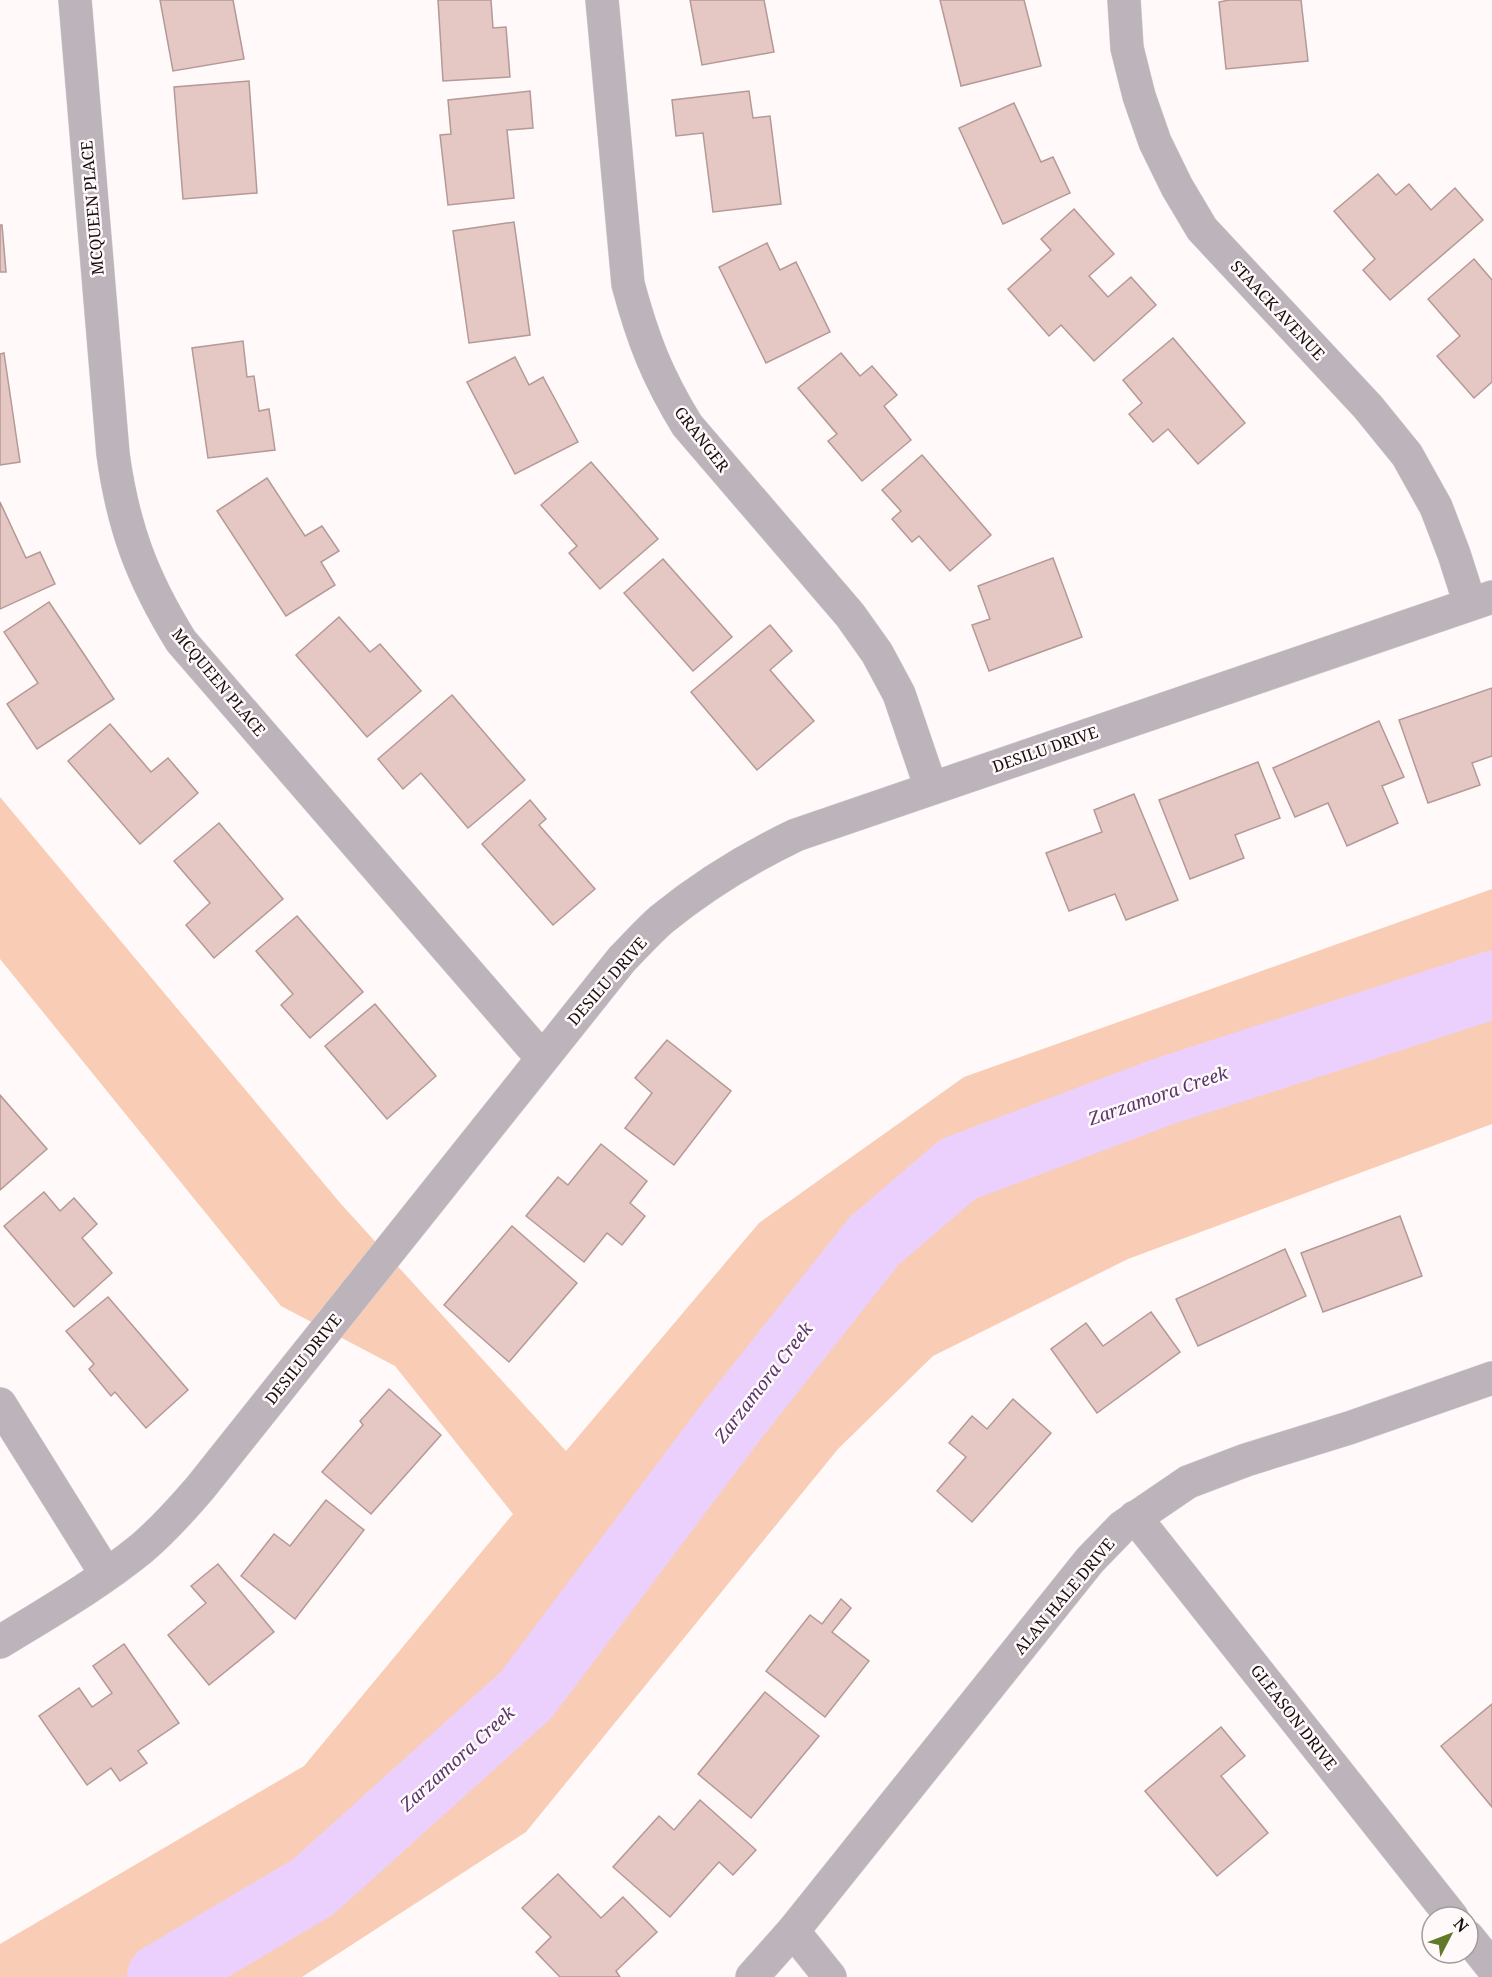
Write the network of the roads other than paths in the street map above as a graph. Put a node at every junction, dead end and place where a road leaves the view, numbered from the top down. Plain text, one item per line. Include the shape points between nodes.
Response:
1 (75, 0) edge
2 (602, 0) edge
3 (1124, 0) edge
4 (1481, 601) edge
5 (931, 788) junction
6 (542, 1059) junction
7 (1492, 1378) edge
8 (0, 1404) edge
9 (1136, 1517) junction
10 (106, 1574) junction
11 (0, 1642) edge
12 (1443, 1905) edge
13 (794, 1932) junction
14 (1480, 1952) edge
15 (1492, 1967) edge
16 (752, 1977) edge
17 (830, 1977) edge

1 - 6 street, MCQUEEN PLACE via 112,454 128,533 142,570 181,641
2 - 5 street, GRANGER via 628,284 650,358 687,425 850,615 877,653 899,694
3 - 4 street, STAACK AVENUE via 1127,48 1139,96 1177,187 1202,229 1368,407 1407,455
4 - 5 street, DESILU DRIVE
5 - 6 street, DESILU DRIVE via 796,835 748,858 703,888 622,959
6 - 10 street, DESILU DRIVE via 200,1488 173,1519
7 - 9 street, ALAN HALE DRIVE via 1188,1482
8 - 10 street
9 - 12 street, GLEASON DRIVE
9 - 13 street, ALAN HALE DRIVE via 1090,1560
10 - 11 street, DESILU DRIVE
13 - 16 street, ALAN HALE DRIVE
13 - 17 street
14 - 15 street

